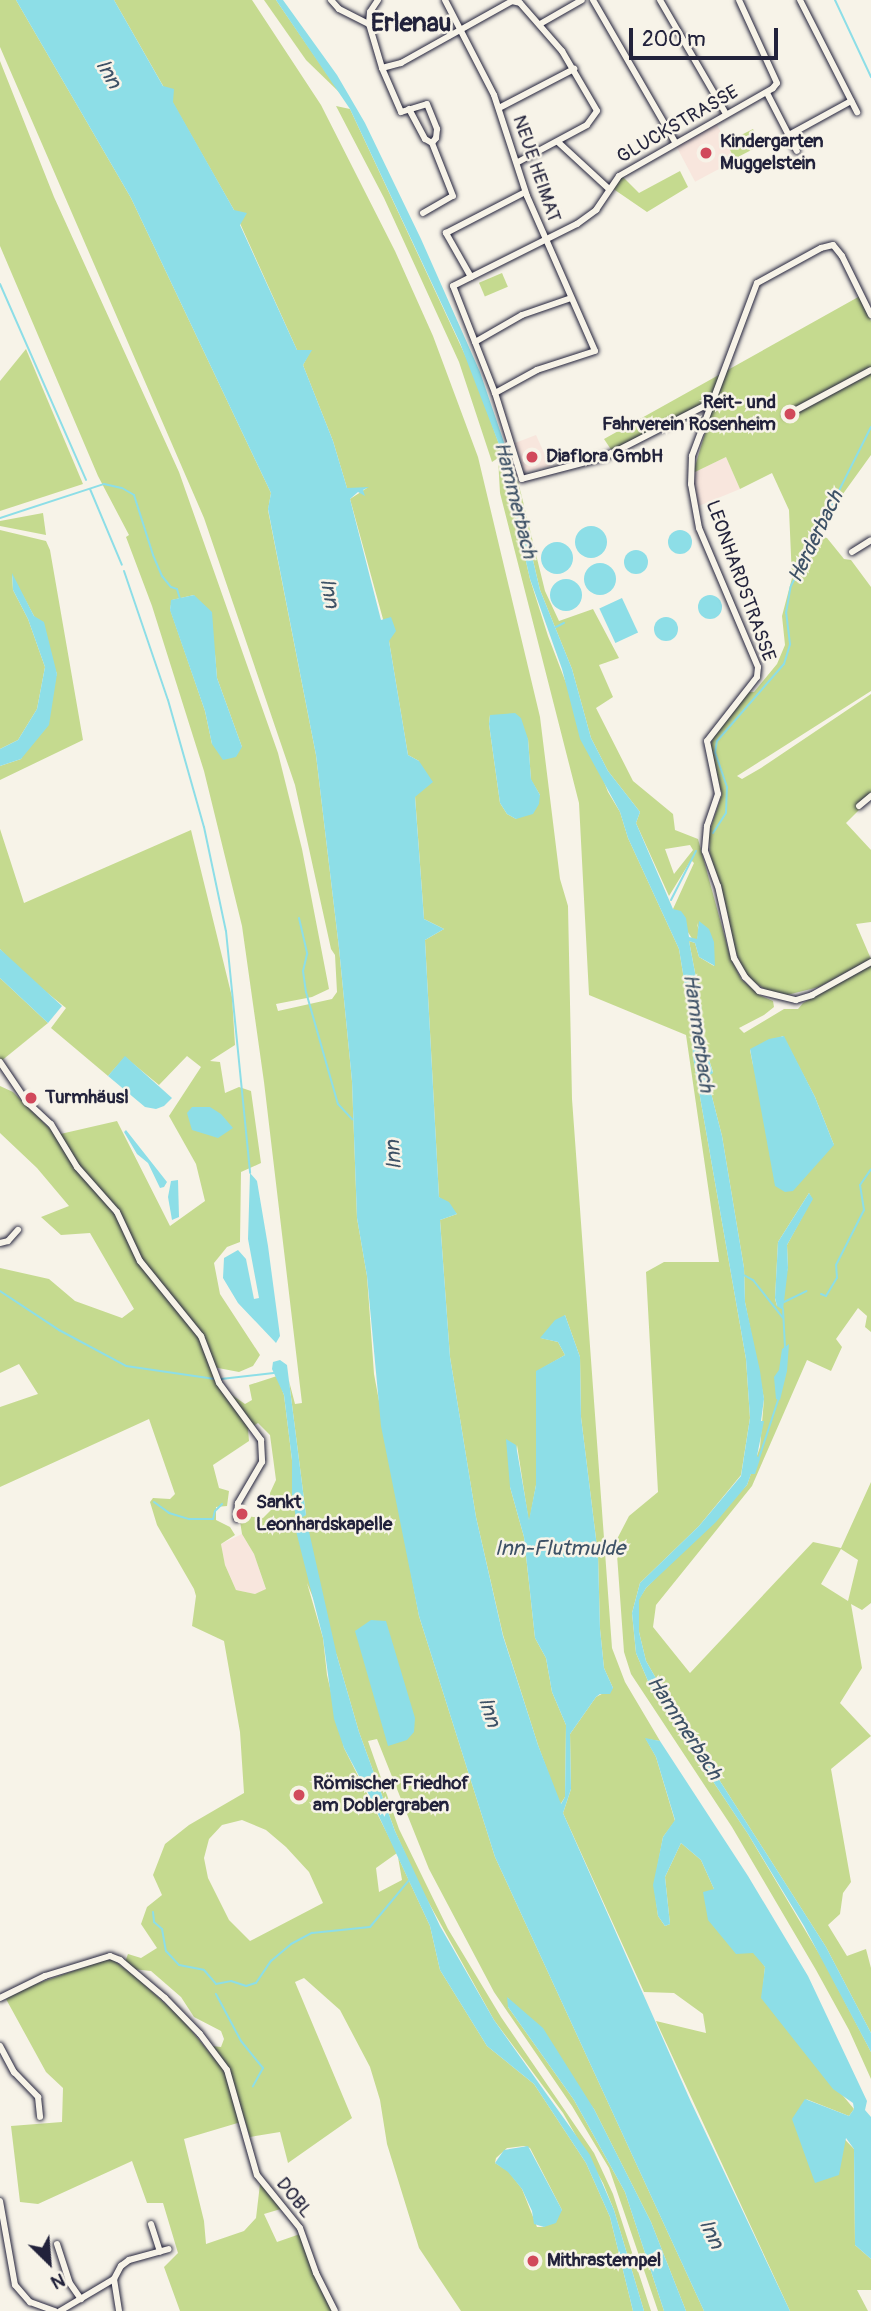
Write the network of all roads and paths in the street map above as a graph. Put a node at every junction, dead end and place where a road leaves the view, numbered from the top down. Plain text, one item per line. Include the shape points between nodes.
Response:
1 (331, 0) edge
2 (378, 0) edge
3 (445, 0) edge
4 (582, 0) edge
5 (593, 0) edge
6 (660, 0) edge
7 (738, 0) edge
8 (800, 0) edge
9 (369, 24) junction
10 (540, 24) junction
11 (460, 30) junction
12 (382, 68) junction
13 (574, 69) junction
14 (767, 93) junction
15 (851, 101) junction
16 (499, 108) junction
17 (409, 109) junction
18 (857, 112) dead end
19 (726, 114) junction
20 (789, 135) junction
21 (558, 142) junction
22 (675, 142) junction
23 (432, 143) junction
24 (797, 150) dead end
25 (518, 162) junction
26 (609, 189) junction
27 (525, 192) junction
28 (423, 213) dead end
29 (545, 240) junction
30 (471, 277) junction
31 (570, 298) junction
32 (871, 315) edge
33 (475, 342) junction
34 (871, 370) edge
35 (495, 394) junction
36 (710, 403) junction
37 (787, 415) dead end
38 (871, 540) edge
39 (852, 552) dead end
40 (871, 796) edge
41 (859, 806) dead end
42 (871, 962) edge
43 (0, 1062) edge
44 (18, 1230) dead end
45 (0, 1242) edge
46 (237, 1519) dead end
47 (0, 1998) edge
48 (0, 2046) edge
49 (40, 2117) dead end
50 (0, 2201) edge
51 (151, 2224) dead end
52 (57, 2244) dead end
53 (169, 2249) dead end
54 (160, 2252) junction
55 (114, 2279) junction
56 (80, 2299) junction
57 (57, 2311) edge
58 (119, 2311) edge
59 (335, 2311) edge

1 - 9 street
2 - 9 street
3 - 11 street, NEUE HEIMAT
4 - 10 street
5 - 22 street
6 - 19 street
7 - 14 street via 777,83
8 - 15 street
9 - 12 street
10 - 11 street via 520,3 512,1
10 - 13 street
11 - 12 street via 401,63
11 - 16 street, NEUE HEIMAT
12 - 17 street via 401,111
13 - 16 street
13 - 21 street via 597,115
14 - 19 street, GLUCKSTRASSE
14 - 20 street
15 - 18 street
15 - 20 street
16 - 25 street, NEUE HEIMAT
17 - 23 street via 425,139
17 - 23 street via 427,104 437,129
19 - 22 street, GLUCKSTRASSE
20 - 24 street
21 - 25 street
21 - 26 street
22 - 26 street, GLUCKSTRASSE via 619,176
23 - 28 street via 453,196
25 - 27 street, NEUE HEIMAT
26 - 29 street, GLUCKSTRASSE via 596,210
27 - 29 street, NEUE HEIMAT
27 - 30 street via 446,233
29 - 30 street, GLUCKSTRASSE
29 - 31 street, NEUE HEIMAT
30 - 33 street, GLUCKSTRASSE via 453,286
31 - 33 street via 522,315
31 - 35 street, NEUE HEIMAT via 595,351 537,370
32 - 36 street, LEONHARDSTRASSE via 833,245 821,248 757,283
33 - 35 street
34 - 37 street
35 - 36 street via 522,479 605,457
36 - 42 street, LEONHARDSTRASSE via 692,456 694,508 758,667 757,677 707,741 718,794 704,837 705,851 734,958 760,991 796,1000
38 - 39 street
40 - 41 street
43 - 46 street via 27,1102 51,1124 83,1175 117,1212 140,1261 201,1336 218,1381 254,1428 264,1449 262,1462 238,1503
44 - 45 street via 8,1241
47 - 59 street, DOBL via 45,1976 104,1956 114,1957 165,1998 227,2070 257,2175 300,2228
48 - 49 street via 14,2072 38,2097
50 - 57 street via 15,2285 30,2302
51 - 54 street
52 - 56 street via 69,2282
53 - 54 street
54 - 55 street via 129,2260
55 - 56 street
55 - 58 street
56 - 57 street

